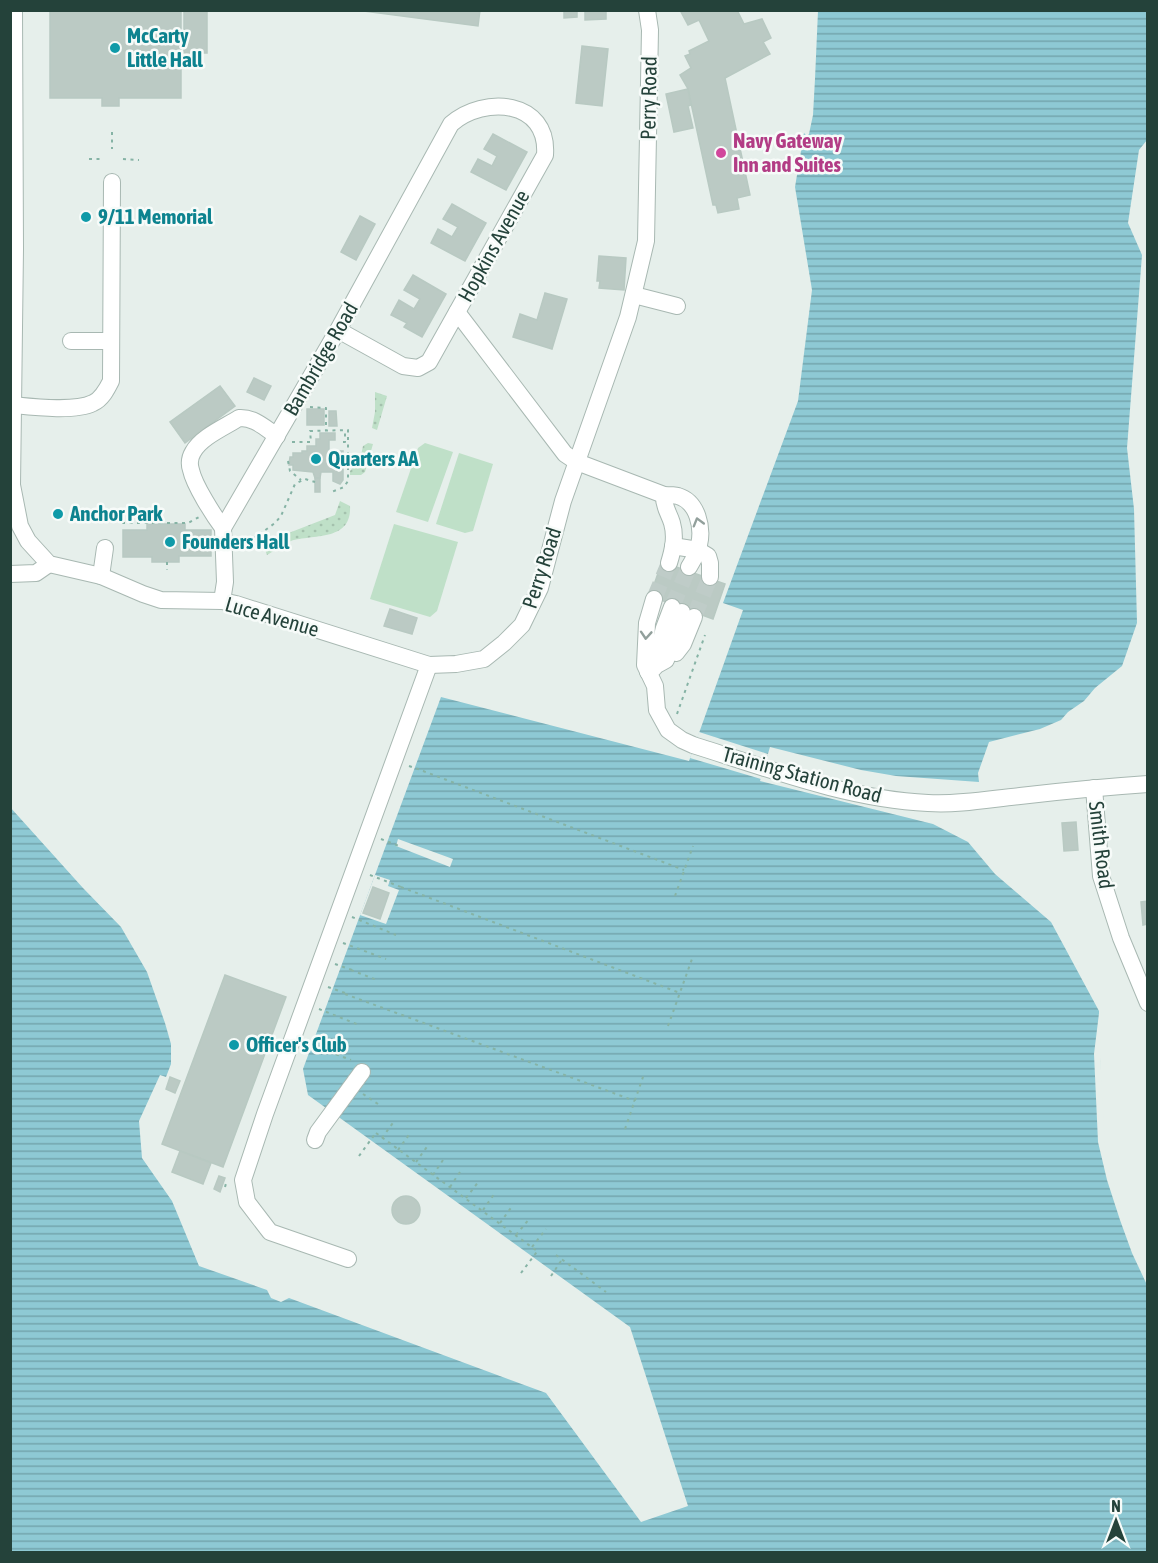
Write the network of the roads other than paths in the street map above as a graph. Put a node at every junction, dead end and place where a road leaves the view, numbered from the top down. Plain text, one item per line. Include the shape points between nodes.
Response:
1 (14, 10) edge
2 (647, 10) edge
3 (12, 37) edge
4 (451, 124) joint
5 (112, 182) dead end
6 (13, 280) edge
7 (634, 295) junction
8 (676, 306) dead end
9 (457, 312) junction
10 (338, 330) junction
11 (71, 341) dead end
12 (111, 341) junction
13 (13, 405) junction
14 (284, 439) junction
15 (577, 462) junction
16 (664, 495) junction
17 (13, 511) edge
18 (229, 533) junction
19 (673, 546) junction
20 (105, 548) dead end
21 (698, 550) junction
22 (669, 563) tunnel mouth
23 (49, 564) junction
24 (699, 572) tunnel mouth
25 (10, 574) edge
26 (101, 576) junction
27 (222, 601) junction
28 (679, 613) junction
29 (429, 665) junction
30 (656, 666) junction
31 (1148, 784) edge
32 (1094, 788) junction
33 (1148, 1003) edge
34 (362, 1072) dead end
35 (315, 1140) dead end
36 (348, 1259) dead end

1 - 3 street
2 - 7 street, Perry Road via 650,30 646,241
3 - 6 street
4 - 9 street, Hopkins Avenue via 474,109 506,107 528,113 546,141 544,155
4 - 10 street, Bambridge Road
5 - 12 street
6 - 13 street
7 - 8 street
7 - 15 street, Perry Road
9 - 10 street via 429,362 417,368 403,366
9 - 15 street, Hopkins Avenue via 566,454
10 - 14 street, Bambridge Road
11 - 12 street
12 - 13 street via 111,381 93,403 70,407
13 - 17 street
14 - 18 street, Bambridge Road
14 - 18 street via 255,421 239,418 193,451 191,471 216,519
15 - 16 street
15 - 29 street, Perry Road via 540,588 522,625 484,659
16 - 19 street via 672,522
21 -> 16 street via 701,532 694,509 687,500
17 - 23 street via 28,541
18 - 27 street
19 - 21 street
19 - 22 street
20 - 26 street
21 - 24 street
23 - 25 street via 36,573
23 - 26 street, Luce Avenue
26 - 27 street, Luce Avenue via 161,600
27 - 29 street, Luce Avenue
28 - 30 street, Training Station Road
28 - 30 street via 683,644 672,658
28 -> 30 street, Training Station Road via 653,605 647,623 645,665
29 - 36 street via 243,1180 247,1202 270,1232
30 - 32 street, Training Station Road via 658,714 668,730 681,740 852,793 931,803
31 - 32 street, Training Station Road
32 - 33 street, Smith Road via 1101,876
34 - 35 street

